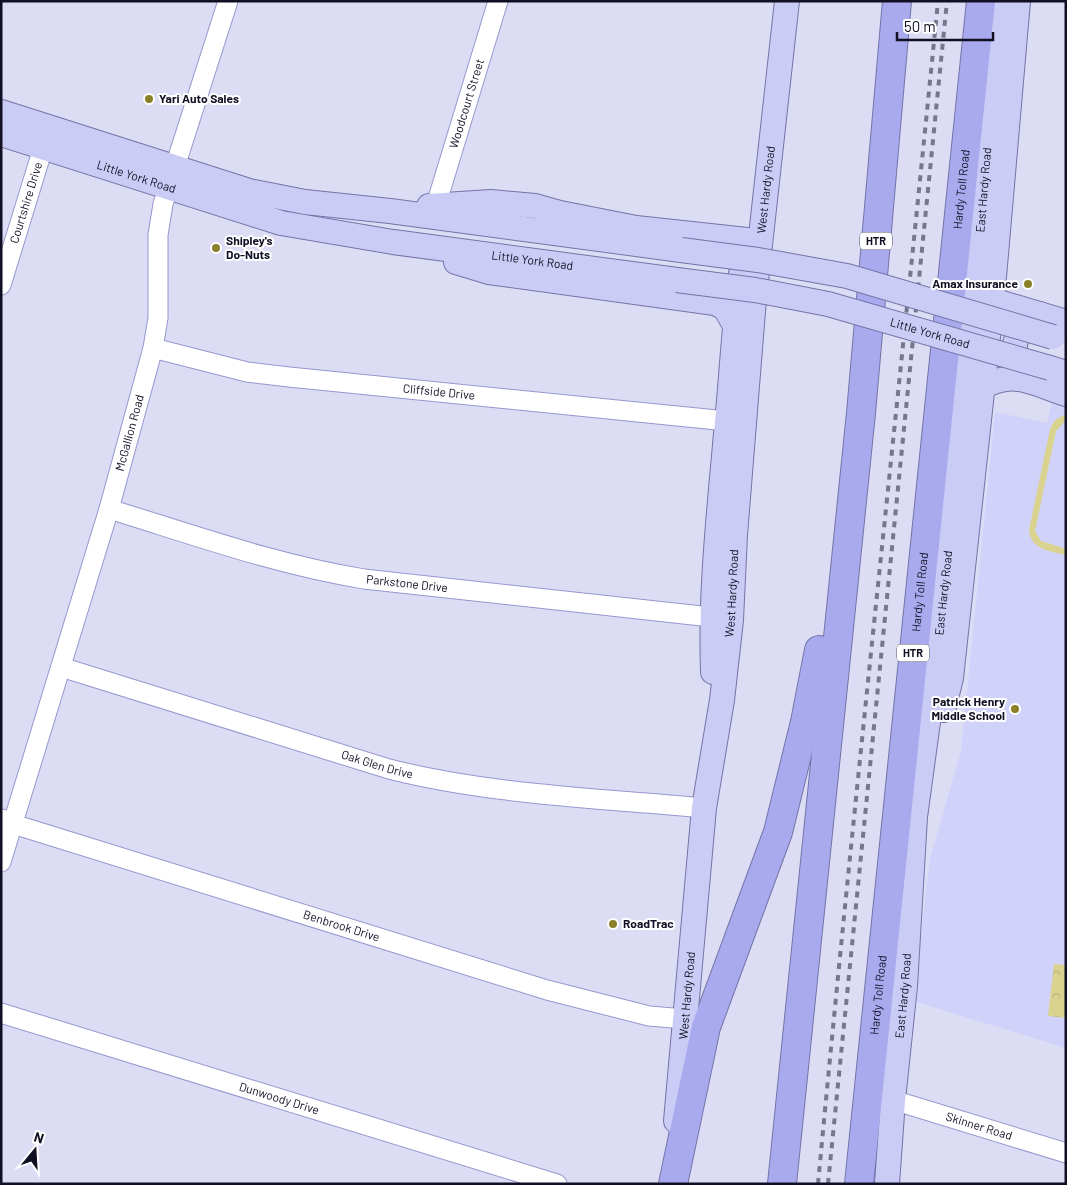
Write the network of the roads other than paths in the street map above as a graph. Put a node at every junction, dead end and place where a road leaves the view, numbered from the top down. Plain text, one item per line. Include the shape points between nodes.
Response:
1 (228, 1) edge
2 (498, 1) edge
3 (772, 1) edge
4 (787, 1) edge
5 (897, 1) edge
6 (980, 1) edge
7 (999, 1) edge
8 (1018, 1) edge
9 (1, 112) edge
10 (1, 134) edge
11 (42, 148) junction
12 (171, 178) junction
13 (436, 205) junction
14 (390, 211) junction
15 (393, 242) junction
16 (687, 242) junction
17 (752, 250) junction
18 (1, 285) edge
19 (755, 290) junction
20 (700, 301) junction
21 (983, 306) junction
22 (1040, 314) junction
23 (734, 324) junction
24 (1062, 334) edge
25 (971, 346) junction
26 (153, 348) junction
27 (1058, 371) edge
28 (1030, 382) junction
29 (983, 387) junction
30 (1066, 394) edge
31 (727, 421) junction
32 (854, 480) junction
33 (109, 509) junction
34 (711, 617) junction
35 (61, 667) junction
36 (715, 731) junction
37 (704, 808) junction
38 (915, 817) junction
39 (7, 822) edge
40 (1, 862) edge
41 (1, 1013) edge
42 (685, 1019) junction
43 (893, 1100) junction
44 (1066, 1153) edge
45 (557, 1184) edge
46 (672, 1184) edge
47 (782, 1184) edge
48 (859, 1184) edge
49 (887, 1184) edge

1 - 12 street, McGallion Road
2 - 13 street, Woodcourt Street
3 - 17 main road
4 - 17 main road, West Hardy Road via 776,110
5 - 32 highway, HTR
6 - 48 highway, Hardy Toll Road / HTR
7 - 21 main road, East Hardy Road via 986,158
8 - 21 main road
9 - 12 main road, Little York Road
10 - 11 main road, Little York Road
11 - 12 main road, Little York Road
11 - 18 street, Courtshire Drive
12 - 14 main road, Little York Road via 305,202
12 - 15 main road, Little York Road via 281,223
12 - 26 street, McGallion Road via 158,235 158,318
13 - 14 main road
13 - 16 main road via 491,202 535,206
14 - 16 main road, Little York Road
15 - 19 main road, Little York Road, bridge
15 - 20 main road via 489,272
16 - 17 main road, Little York Road, bridge
16 - 20 main road via 717,249 723,269 715,293
17 - 19 main road, West Hardy Road
17 - 21 main road, Little York Road, bridge via 847,276
17 - 23 main road
19 - 25 main road, Little York Road, bridge via 828,304
19 - 36 main road, West Hardy Road via 734,535 731,620 722,700
20 - 23 main road via 725,308
21 - 22 main road
21 - 24 main road, Little York Road, bridge
21 - 25 main road, East Hardy Road
21 - 29 main road
22 - 24 main road
22 - 28 main road via 1026,318 1015,343 1015,366
23 - 31 main road
25 - 27 main road, Little York Road, bridge
25 - 38 main road, East Hardy Road via 937,656
26 - 31 street, Cliffside Drive via 247,372
26 - 33 street, McGallion Road
28 - 29 main road via 1012,376
28 - 30 main road
29 - 38 main road via 951,678
31 - 34 main road
32 - 46 highway via 787,798 766,868 706,1027
32 - 47 highway, HTR
33 - 34 street, Parkstone Drive via 321,572
33 - 35 street, McGallion Road
34 - 36 main road
35 - 37 street, Oak Glen Drive via 433,780
35 - 39 street, McGallion Road
36 - 37 main road, West Hardy Road
37 - 42 main road, West Hardy Road
38 - 43 main road, East Hardy Road via 905,986
39 - 40 street, McGallion Road
39 - 42 street, Benbrook Drive via 547,990 649,1016
41 - 45 street, Dunwoody Drive
42 - 46 main road, West Hardy Road
43 - 44 street, Skinner Road
43 - 49 main road, East Hardy Road

